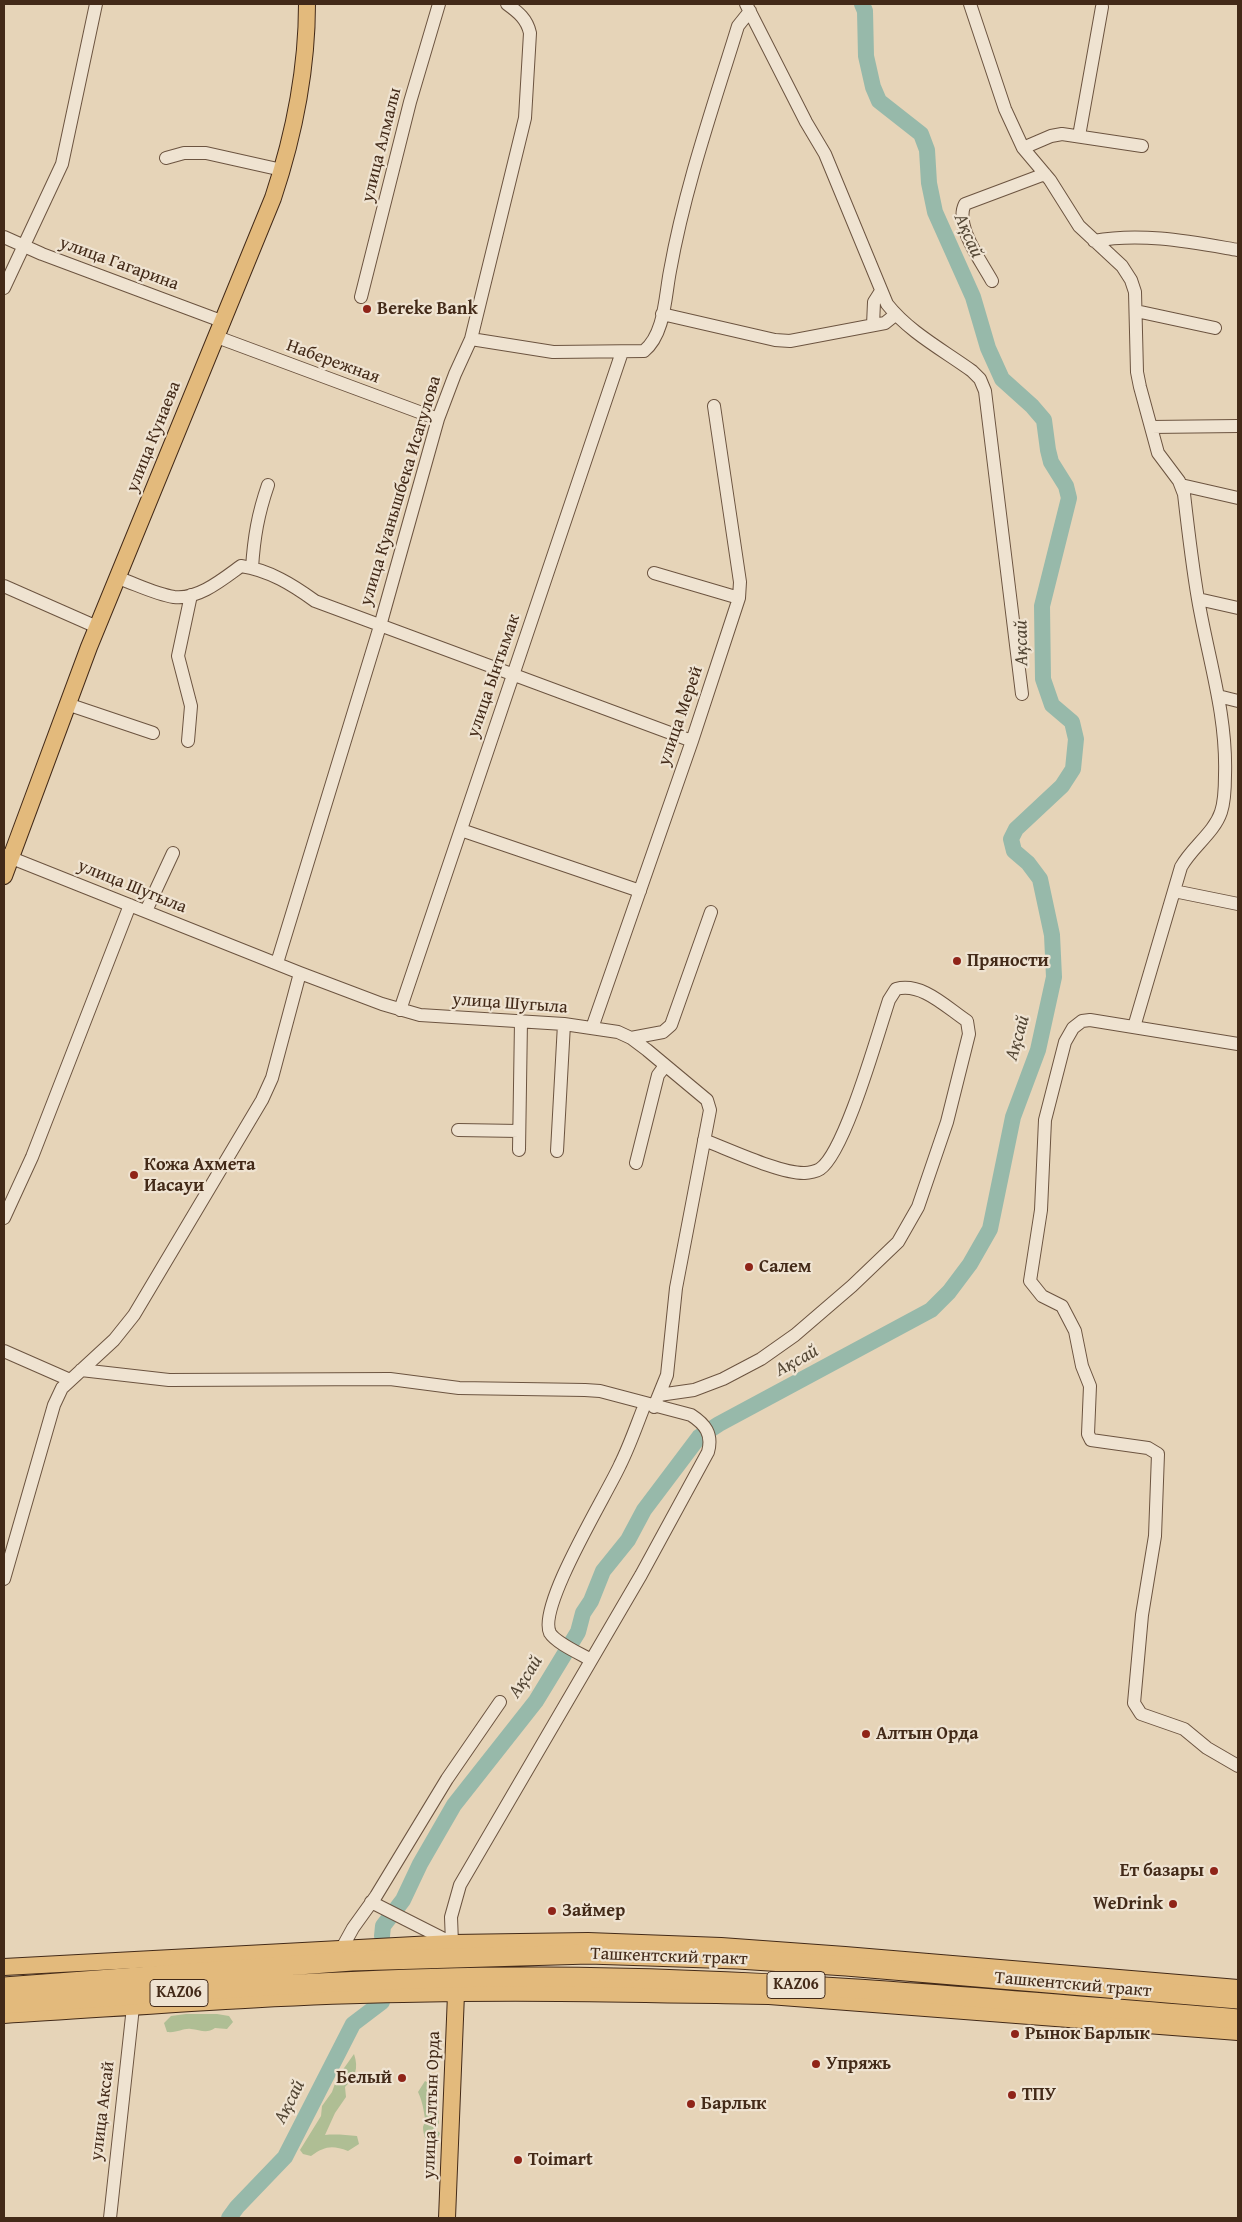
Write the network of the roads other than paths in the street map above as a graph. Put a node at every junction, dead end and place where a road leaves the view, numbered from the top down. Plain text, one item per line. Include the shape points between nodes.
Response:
1 (96, 4) edge
2 (307, 4) edge
3 (439, 4) edge
4 (507, 4) edge
5 (970, 4) edge
6 (748, 7) edge
7 (1102, 7) dead end
8 (1079, 136) junction
9 (1142, 146) dead end
10 (1023, 148) junction
11 (166, 158) dead end
12 (282, 170) junction
13 (1045, 174) junction
14 (4, 237) edge
15 (1094, 241) junction
16 (24, 246) junction
17 (1238, 250) edge
18 (992, 281) dead end
19 (4, 288) edge
20 (881, 291) junction
21 (361, 297) dead end
22 (1136, 311) junction
23 (662, 314) junction
24 (895, 315) junction
25 (224, 322) junction
26 (873, 325) junction
27 (1215, 328) dead end
28 (217, 337) junction
29 (471, 339) junction
30 (622, 352) junction
31 (714, 406) dead end
32 (438, 419) junction
33 (1238, 426) edge
34 (1151, 427) junction
35 (268, 485) dead end
36 (1181, 485) junction
37 (1238, 498) edge
38 (252, 568) junction
39 (654, 573) dead end
40 (118, 578) junction
41 (4, 586) edge
42 (190, 595) junction
43 (738, 598) junction
44 (1198, 599) junction
45 (1238, 608) edge
46 (380, 626) junction
47 (97, 627) junction
48 (514, 674) junction
49 (1022, 694) dead end
50 (1218, 696) junction
51 (1238, 701) edge
52 (68, 704) junction
53 (153, 733) dead end
54 (692, 740) junction
55 (188, 741) dead end
56 (461, 830) junction
57 (173, 853) dead end
58 (7, 857) edge
59 (4, 876) edge
60 (640, 891) junction
61 (1174, 891) junction
62 (1238, 904) edge
63 (130, 905) junction
64 (146, 911) junction
65 (711, 912) dead end
66 (277, 963) junction
67 (300, 973) junction
68 (400, 1010) junction
69 (521, 1021) junction
70 (564, 1024) junction
71 (1134, 1027) junction
72 (592, 1028) junction
73 (631, 1038) junction
74 (1238, 1044) edge
75 (665, 1066) junction
76 (458, 1130) dead end
77 (519, 1131) junction
78 (704, 1140) junction
79 (519, 1150) dead end
80 (557, 1151) dead end
81 (636, 1164) dead end
82 (4, 1218) edge
83 (4, 1351) edge
84 (81, 1370) junction
85 (70, 1380) junction
86 (653, 1402) junction
87 (4, 1579) edge
88 (591, 1660) junction
89 (500, 1702) dead end
90 (1238, 1766) edge
91 (371, 1902) junction
92 (452, 1943) junction
93 (352, 1952) junction
94 (4, 1967) edge
95 (4, 1987) edge
96 (347, 1989) junction
97 (456, 1994) junction
98 (1234, 1995) edge
99 (4, 2004) edge
100 (133, 2007) junction
101 (4, 2015) edge
102 (1238, 2020) edge
103 (1238, 2032) edge
104 (110, 2218) edge
105 (447, 2218) edge

1 - 16 street via 62,164
2 - 12 main road, улица Кунаева via 299,103
3 - 21 street, улица Алмалы via 410,102
4 - 29 street, улица Куанышбека Исагулова via 519,12 530,33 526,118
5 - 10 street via 1005,109
6 - 20 street via 825,154
6 - 23 street via 738,26 680,218
7 - 8 street
8 - 9 street
8 - 10 street via 1051,136
10 - 13 street
11 - 12 street via 184,152 206,153
12 - 25 main road, улица Кунаева
13 - 15 street via 1079,226
13 - 18 street via 965,204 960,212 962,226
14 - 16 street, улица Гагарина
15 - 17 street via 1114,237 1156,238
15 - 22 street via 1122,266 1131,280
16 - 19 street
16 - 25 street, улица Гагарина
20 - 24 street
20 - 26 street via 874,302
22 - 27 street
22 - 34 street via 1137,372
23 - 26 street via 774,340
23 - 30 street via 652,345 644,352
24 - 26 street via 885,323
24 - 49 street via 972,371 985,391
25 - 28 main road, улица Кунаева
28 - 32 street, Набережная
28 - 40 main road, улица Кунаева
29 - 30 street via 554,352
29 - 32 street, улица Куанышбека Исагулова
30 - 48 street, улица Ынтымак
31 - 43 street, улица Мерей via 740,582
32 - 46 street, улица Куанышбека Исагулова
33 - 34 street
34 - 36 street via 1158,453
35 - 38 street via 258,514
36 - 37 street
36 - 44 street
38 - 42 street via 241,566 215,585
38 - 46 street via 288,582 315,601
39 - 43 street
40 - 42 street via 174,597
40 - 47 main road, улица Кунаева
41 - 47 street
42 - 55 street via 178,656 191,706
43 - 54 street, улица Мерей
44 - 45 street
44 - 50 street
46 - 48 street
46 - 66 street, улица Куанышбека Исагулова
47 - 52 main road, улица Кунаева
48 - 54 street
48 - 56 street, улица Ынтымак
50 - 51 street
50 - 61 street via 1225,765 1221,813 1188,854
52 - 53 street
52 - 58 main road, улица Кунаева
54 - 60 street, улица Мерей
56 - 60 street
56 - 68 street, улица Ынтымак
57 - 64 street
58 - 59 main road, улица Кунаева
58 - 63 street, улица Шугыла
60 - 72 street, улица Мерей
61 - 62 street
61 - 71 street
63 - 64 street, улица Шугыла
63 - 82 street via 32,1157
64 - 66 street, улица Шугыла
65 - 73 street via 671,1025 664,1032
66 - 67 street, улица Шугыла
67 - 68 street, улица Шугыла
67 - 84 street via 272,1078 262,1100 134,1315 114,1340
68 - 69 street, улица Шугыла via 420,1015
69 - 70 street, улица Шугыла
69 - 77 street
70 - 72 street, улица Шугыла
70 - 80 street
71 - 74 street
71 - 90 street via 1082,1021 1073,1028 1065,1042 1045,1120 1041,1210 1030,1281 1042,1296 1062,1306 1075,1331 1090,1386 1088,1434 1091,1440 1148,1448 1158,1454 1155,1536 1142,1615 1134,1703 1137,1710 1184,1729 1207,1748
72 - 73 street, улица Шугыла via 618,1032
73 - 75 street, улица Шугыла
75 - 78 street, улица Шугыла via 707,1100 710,1110
75 - 81 street via 658,1075
76 - 77 street
77 - 79 street
78 - 86 street, улица Шугыла via 676,1288 667,1374
78 - 86 street via 787,1171 806,1173 820,1169 833,1153 851,1114 889,1000 896,989 905,986 919,989 967,1021 970,1034 947,1122 918,1207 898,1242 795,1335 761,1359 722,1379
83 - 85 street
84 - 85 street
84 - 86 street via 169,1380 390,1379 459,1388 600,1391
85 - 87 street via 54,1405
86 - 88 street, улица Шугыла via 568,1563 549,1621 549,1631 555,1638
86 - 88 street via 700,1421 711,1442 641,1575
88 - 92 street via 460,1885 451,1917
89 - 91 street via 447,1779
91 - 92 street
91 - 93 street via 352,1929
92 - 93 main road via 401,1945
92 - 98 main road via 588,1941 721,1946 855,1955
93 - 94 main road
93 - 95 highway, KАZ06
93 - 98 highway, Ташкентский тракт / KАZ06 via 738,1959
96 - 97 main road
96 - 99 highway, KАZ06
96 - 100 main road
96 - 102 highway, KАZ06 via 543,1977 742,1981
97 - 103 main road via 769,1996
97 - 105 main road, улица Алтын Орда
100 - 101 main road
100 - 104 street, улица Аксай

